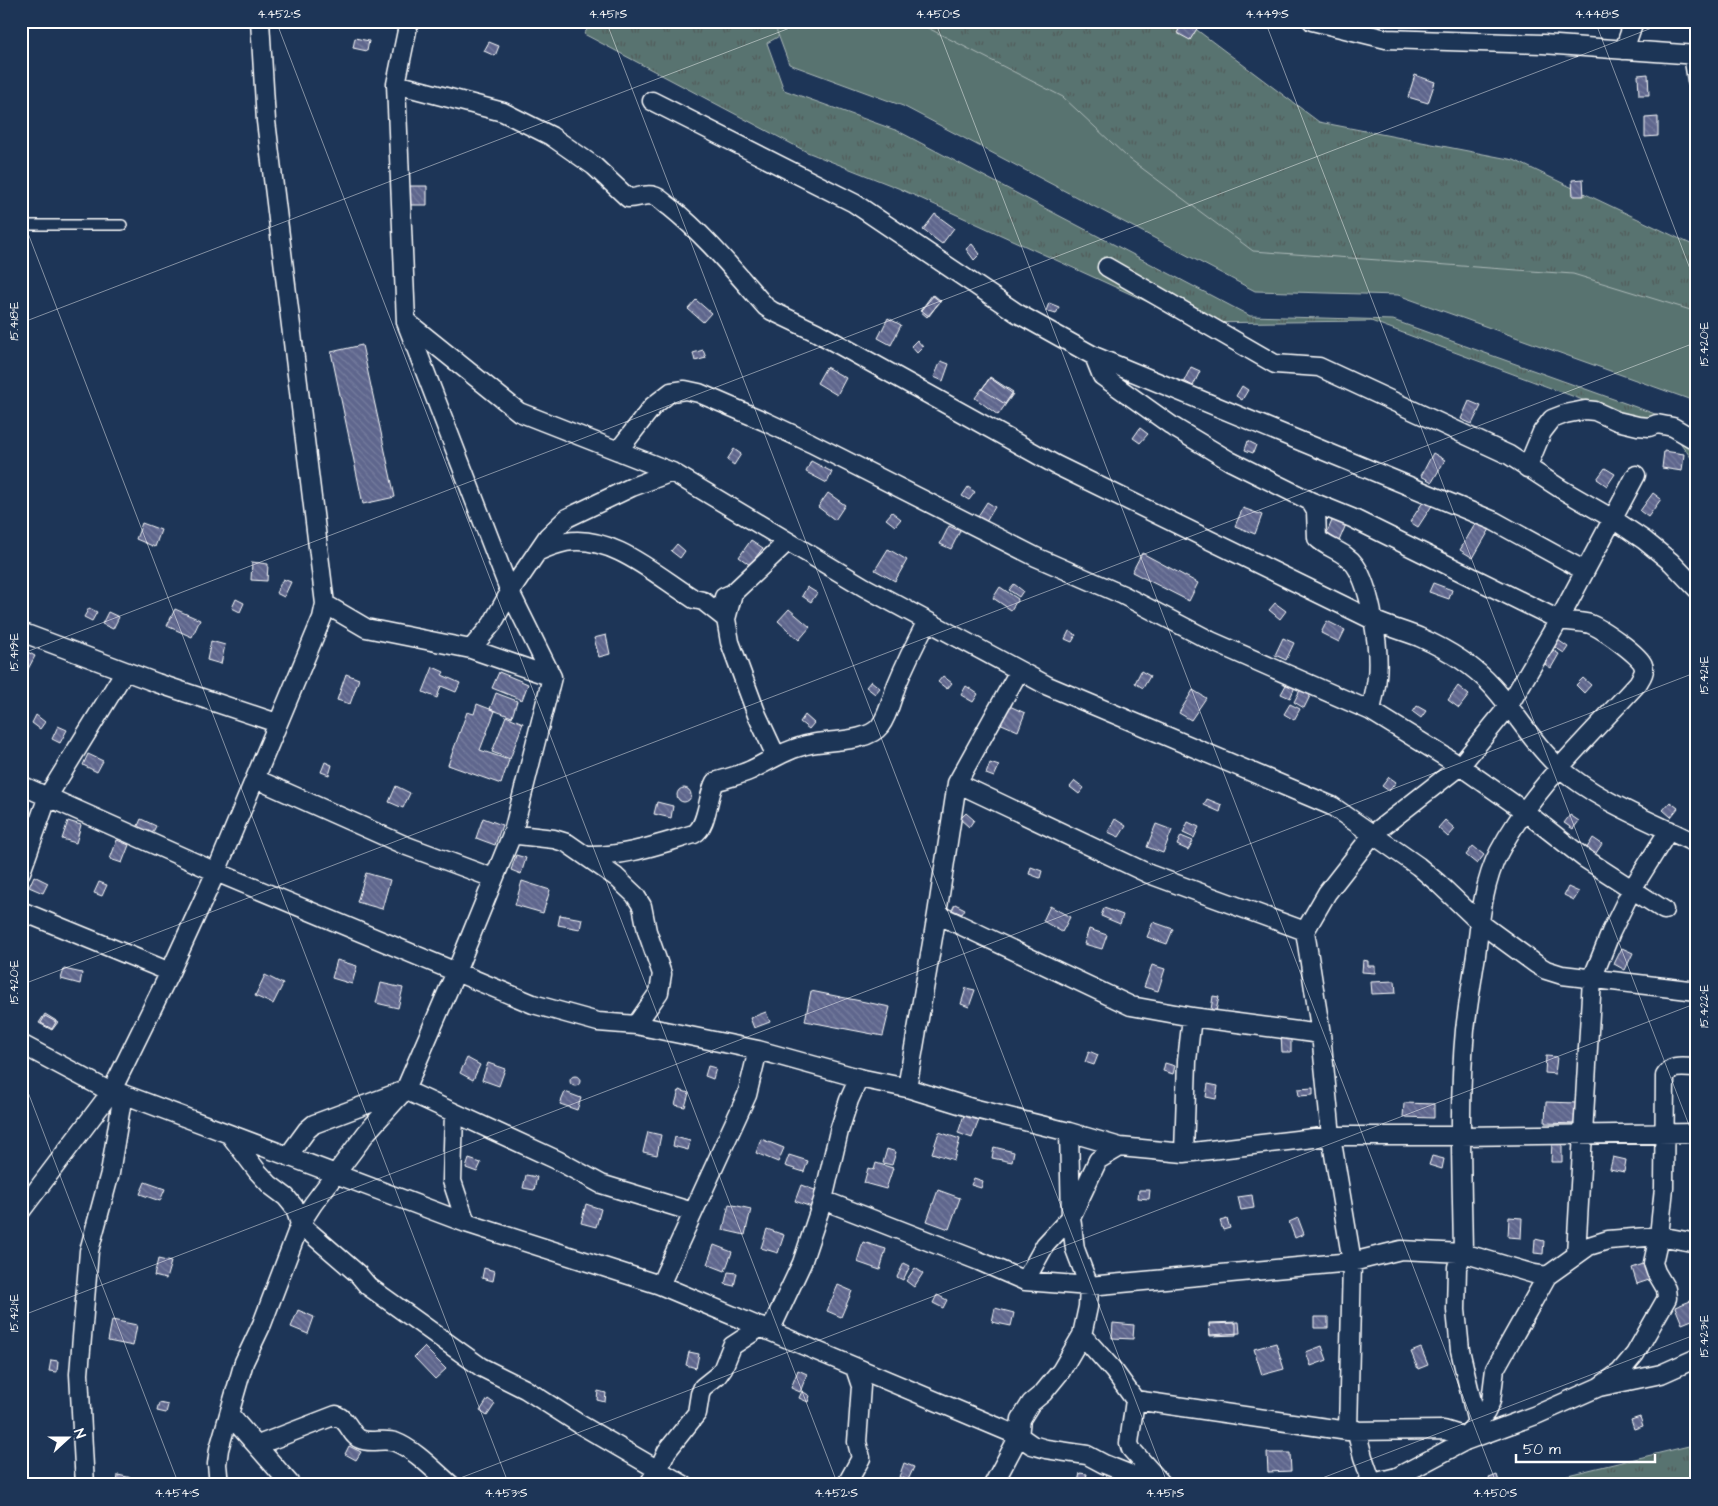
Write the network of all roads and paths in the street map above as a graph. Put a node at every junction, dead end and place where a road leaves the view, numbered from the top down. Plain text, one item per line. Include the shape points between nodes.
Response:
1 (260, 21) edge
2 (409, 21) edge
3 (1312, 21) edge
4 (1634, 21) edge
5 (1624, 50) junction
6 (1695, 55) edge
7 (1697, 80) edge
8 (396, 84) junction
9 (652, 101) dead end
10 (122, 225) dead end
11 (21, 226) edge
12 (1107, 267) dead end
13 (406, 322) junction
14 (1094, 356) junction
15 (1697, 441) edge
16 (618, 451) junction
17 (1527, 468) junction
18 (672, 472) junction
19 (1636, 475) dead end
20 (1310, 501) junction
21 (1613, 519) junction
22 (787, 542) junction
23 (536, 552) junction
24 (1585, 571) junction
25 (1697, 589) edge
26 (510, 592) junction
27 (733, 593) junction
28 (703, 601) junction
29 (324, 604) junction
30 (726, 618) junction
31 (1373, 620) junction
32 (1559, 620) junction
33 (927, 621) junction
34 (21, 632) edge
35 (472, 649) junction
36 (126, 671) junction
37 (1019, 671) junction
38 (552, 677) junction
39 (1508, 707) junction
40 (1371, 712) junction
41 (277, 723) junction
42 (776, 756) junction
43 (1460, 766) junction
44 (1560, 768) junction
45 (256, 780) junction
46 (957, 783) junction
47 (21, 785) edge
48 (48, 796) junction
49 (1524, 811) junction
50 (1669, 830) junction
51 (513, 832) junction
52 (1373, 834) junction
53 (1697, 844) edge
54 (586, 856) junction
55 (21, 872) edge
56 (216, 872) junction
57 (493, 878) junction
58 (1632, 889) junction
59 (1664, 910) dead end
60 (21, 911) edge
61 (937, 914) junction
62 (1480, 923) junction
63 (1305, 932) junction
64 (170, 972) junction
65 (456, 972) junction
66 (1592, 978) junction
67 (1697, 991) edge
68 (1192, 1017) junction
69 (636, 1025) junction
70 (1321, 1034) junction
71 (21, 1044) edge
72 (758, 1050) junction
73 (1697, 1068) edge
74 (859, 1078) junction
75 (907, 1088) junction
76 (405, 1090) junction
77 (117, 1093) junction
78 (454, 1113) junction
79 (1069, 1132) junction
80 (1697, 1133) edge
81 (1663, 1134) junction
82 (230, 1135) junction
83 (1583, 1135) junction
84 (1331, 1136) junction
85 (1461, 1136) junction
86 (1120, 1147) junction
87 (1184, 1152) junction
88 (288, 1156) junction
89 (336, 1174) junction
90 (824, 1200) junction
91 (21, 1211) edge
92 (692, 1212) junction
93 (1071, 1217) junction
94 (466, 1223) junction
95 (300, 1224) junction
96 (1659, 1236) junction
97 (1697, 1243) edge
98 (1463, 1253) junction
99 (1576, 1254) junction
100 (1352, 1262) junction
101 (1547, 1276) junction
102 (1025, 1281) junction
103 (660, 1285) junction
104 (1089, 1286) junction
105 (766, 1329) junction
106 (1082, 1335) junction
107 (1697, 1358) edge
108 (855, 1368) junction
109 (1599, 1387) junction
110 (1135, 1400) junction
111 (230, 1414) junction
112 (1477, 1423) junction
113 (1352, 1430) junction
114 (1019, 1436) junction
115 (1465, 1441) junction
116 (258, 1445) junction
117 (658, 1470) junction
118 (1369, 1484) edge
119 (85, 1485) edge
120 (218, 1485) edge
121 (290, 1485) edge
122 (451, 1485) edge
123 (648, 1485) edge
124 (684, 1485) edge
125 (846, 1485) edge
126 (992, 1485) edge
127 (1157, 1485) edge
128 (1163, 1485) edge

1 - 29 street via 266,121
2 - 8 street
3 - 5 street via 1386,39
4 - 5 street
5 - 6 street
6 - 7 street
8 - 13 street
8 - 31 street via 503,112 551,136 594,166 628,198 656,196 684,218 772,310 1056,465
9 - 14 street via 854,202 1017,313
10 - 11 lane
12 - 17 street via 1275,364 1319,367 1509,455
13 - 16 street via 519,412
13 - 26 street
14 - 20 street via 1102,376 1175,428
14 - 24 street via 1494,521
15 - 17 street via 1673,426 1638,426 1585,410 1552,419 1542,432
16 - 18 street
16 - 40 street via 653,406 671,392 699,393 811,443 1211,641
17 - 21 street
18 - 22 street
18 - 23 street via 567,518
19 - 21 street
20 - 31 street via 1316,511 1317,538 1354,564 1365,586
20 - 32 street via 1352,518
21 - 24 street
21 - 25 street via 1671,562
22 - 27 street
22 - 33 street
23 - 26 street
23 - 28 street via 568,542 598,543 634,559 694,599
24 - 32 street
26 - 35 street via 492,624
26 - 38 street
27 - 28 street
27 - 30 street
28 - 30 street
29 - 35 street via 366,628
29 - 41 street via 322,618
30 - 42 street via 730,642
31 - 39 street via 1418,637 1474,670
31 - 40 street via 1377,676
32 - 39 street
32 - 44 street via 1591,624 1622,644 1644,666 1638,683
33 - 37 street
33 - 42 street via 910,652 880,726 863,737 811,744
34 - 36 street
35 - 38 street
36 - 41 street
36 - 48 street
37 - 46 street
37 - 52 street via 1318,799
38 - 51 street
39 - 43 street
39 - 44 street
40 - 43 street
41 - 45 street
42 - 54 street via 750,770 715,782 698,832 633,853
43 - 49 street
43 - 52 street
44 - 49 street
44 - 50 street via 1601,796
45 - 56 street
45 - 57 street via 404,845
46 - 61 street
46 - 63 street via 1149,874
47 - 48 street
48 - 55 street
48 - 56 street
49 - 58 street via 1584,858
49 - 62 street via 1490,874
50 - 53 street
50 - 58 street
51 - 54 street via 526,837 554,838
51 - 57 street
52 - 62 street via 1438,882
52 - 63 street via 1327,893
54 - 69 street via 616,877 642,906 662,974 659,992
56 - 64 street
56 - 65 street
57 - 65 street
58 - 59 street
58 - 66 street
60 - 64 street
61 - 68 street via 1131,1006
61 - 75 street
62 - 66 street via 1546,970
62 - 85 street via 1465,1031
63 - 70 street
64 - 77 street
65 - 69 street via 533,1004 598,1022
65 - 76 street
66 - 67 street
66 - 83 street
68 - 70 street
68 - 87 street
69 - 72 street
70 - 84 street
71 - 77 street
72 - 74 street
72 - 92 street via 747,1095
73 - 81 street via 1674,1067 1664,1076
74 - 75 street
74 - 90 street via 839,1131
75 - 79 street
76 - 78 street
76 - 88 street via 314,1124
76 - 89 street via 367,1132
77 - 82 street
77 - 91 street
77 - 119 street via 110,1173 90,1251 79,1374
78 - 92 street via 601,1184
78 - 94 street via 452,1181
79 - 86 street
79 - 93 street
80 - 81 street
81 - 83 street
81 - 96 street via 1664,1188
82 - 88 street
82 - 95 street via 258,1172 286,1197
83 - 85 street
83 - 99 street
84 - 85 street
84 - 87 street
84 - 100 street
85 - 98 street
86 - 87 street
86 - 93 street via 1098,1160
88 - 89 street
89 - 94 street
89 - 95 street
90 - 102 street
90 - 105 street via 802,1263
92 - 103 street
93 - 102 street via 1045,1245
93 - 104 street via 1075,1249
94 - 103 street
95 - 111 street via 244,1362
95 - 117 street via 368,1286 481,1367 525,1389
96 - 97 street
96 - 99 street via 1608,1240 1588,1246
96 - 109 street via 1653,1263 1667,1298 1635,1354 1620,1372
98 - 100 street via 1401,1250
98 - 101 street
98 - 112 street via 1457,1267 1456,1310 1460,1350
99 - 101 street
100 - 104 street
100 - 113 street
101 - 112 street via 1495,1369 1491,1401
102 - 104 street
103 - 105 street
104 - 106 street
105 - 108 street
105 - 117 street via 732,1346 723,1368 703,1387 697,1414 667,1451
106 - 110 street
106 - 114 street via 1061,1371 1031,1403 1021,1419
107 - 109 street via 1660,1374
108 - 114 street
108 - 125 street via 861,1386 858,1442 861,1458
109 - 115 street
110 - 113 street
110 - 128 street via 1129,1442 1131,1449
111 - 116 street
111 - 120 street via 219,1449
112 - 115 street
113 - 115 street via 1444,1430
113 - 118 street
114 - 126 street
114 - 127 street via 1046,1449 1087,1455
115 - 118 street via 1397,1477
116 - 121 street
116 - 122 street via 336,1415 343,1418 355,1437 362,1441 394,1442 407,1448
117 - 123 street
117 - 124 street

